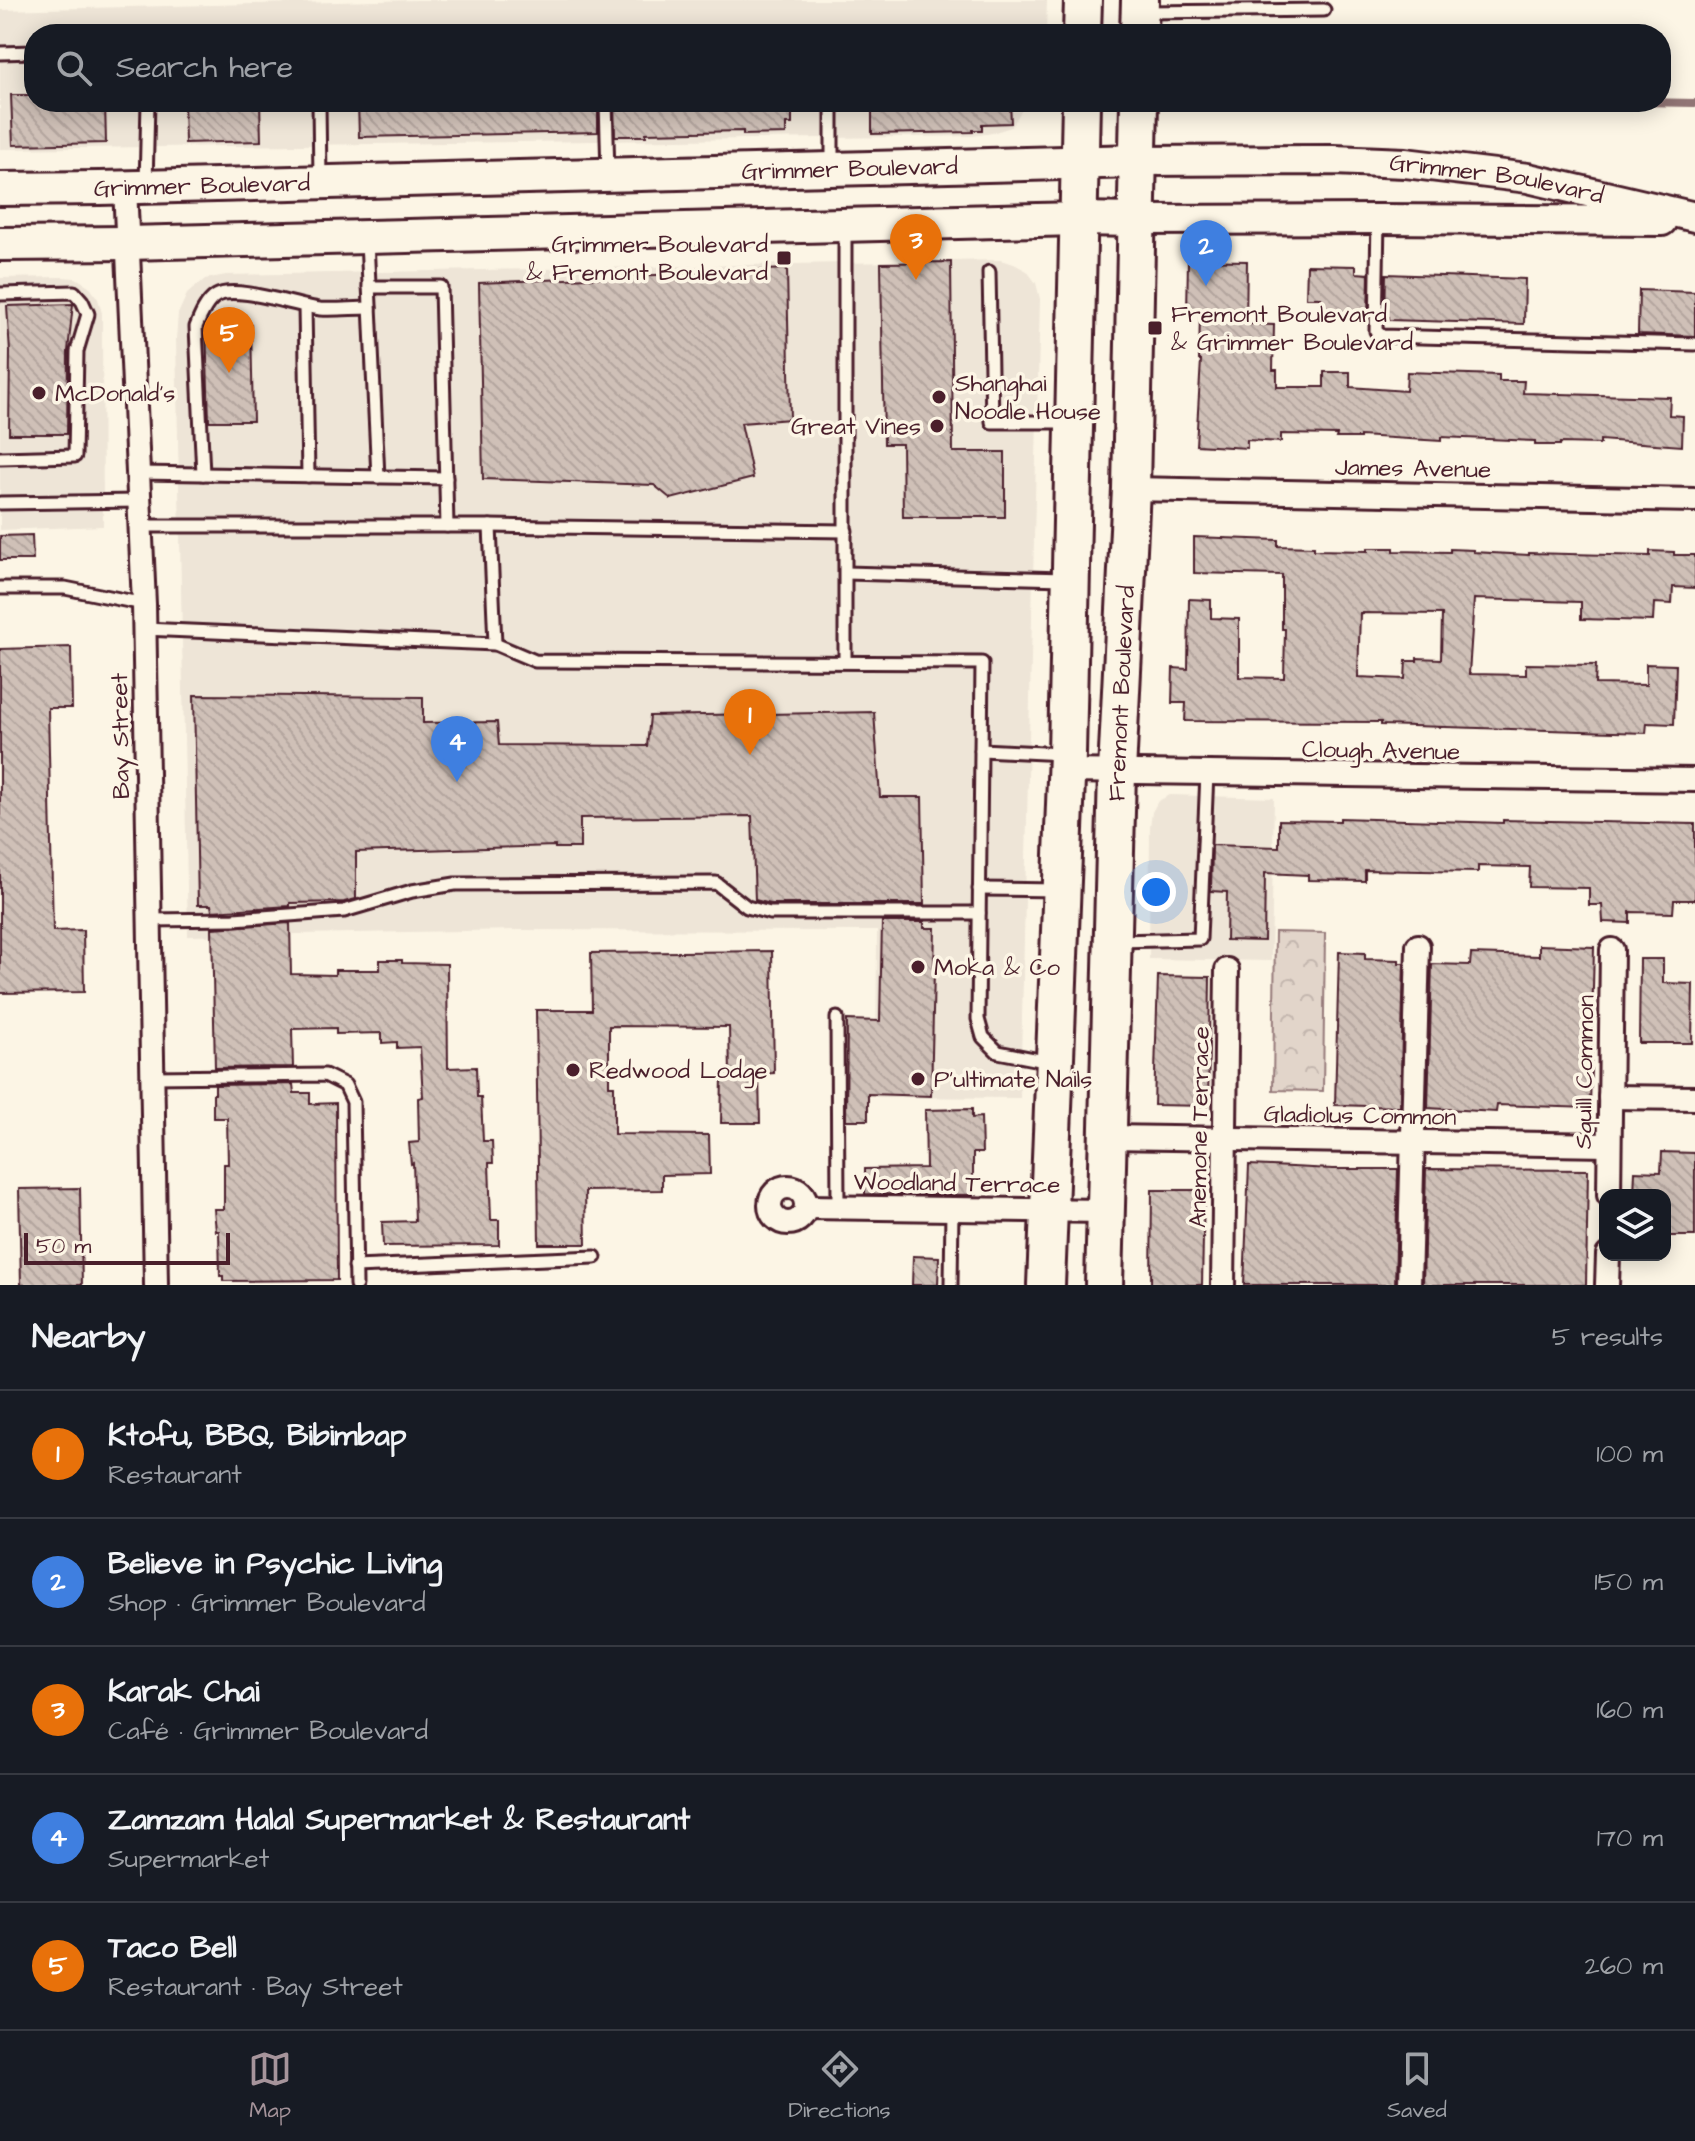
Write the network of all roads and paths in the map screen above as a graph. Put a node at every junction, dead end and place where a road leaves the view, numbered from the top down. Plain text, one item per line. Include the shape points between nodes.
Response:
1 (1083, 0) edge
2 (1249, 0) edge
3 (1324, 10) dead end
4 (1236, 11) junction
5 (1139, 15) edge
6 (1082, 24) edge
7 (24, 52) edge
8 (0, 53) edge
9 (147, 112) edge
10 (319, 112) edge
11 (606, 112) edge
12 (832, 112) edge
13 (1081, 112) edge
14 (1139, 112) edge
15 (1138, 161) junction
16 (1081, 162) junction
17 (832, 168) junction
18 (608, 174) junction
19 (320, 181) junction
20 (136, 186) junction
21 (0, 189) edge
22 (1079, 219) junction
23 (1378, 219) junction
24 (1695, 219) edge
25 (1136, 220) junction
26 (845, 225) junction
27 (367, 237) junction
28 (128, 243) junction
29 (0, 244) edge
30 (989, 272) dead end
31 (369, 287) junction
32 (0, 294) edge
33 (305, 307) junction
34 (370, 308) junction
35 (1695, 344) edge
36 (1074, 422) junction
37 (0, 458) edge
38 (138, 473) junction
39 (203, 474) junction
40 (308, 476) junction
41 (378, 477) junction
42 (446, 478) junction
43 (1131, 489) junction
44 (1695, 500) edge
45 (139, 501) junction
46 (0, 503) edge
47 (140, 526) junction
48 (447, 526) junction
49 (490, 526) junction
50 (846, 531) junction
51 (846, 573) junction
52 (1071, 579) junction
53 (0, 588) edge
54 (144, 604) junction
55 (144, 629) junction
56 (495, 644) junction
57 (845, 661) junction
58 (981, 750) junction
59 (1067, 762) junction
60 (1117, 772) junction
61 (1207, 773) junction
62 (1695, 780) edge
63 (979, 889) junction
64 (1061, 890) junction
65 (979, 913) junction
66 (149, 920) junction
67 (1114, 941) junction
68 (1418, 946) dead end
69 (1612, 950) dead end
70 (1227, 970) dead end
71 (837, 1018) dead end
72 (1054, 1063) junction
73 (152, 1077) junction
74 (1610, 1097) junction
75 (1695, 1098) edge
76 (1109, 1137) junction
77 (1225, 1139) junction
78 (1413, 1142) junction
79 (1609, 1145) junction
80 (1609, 1189) edge
81 (806, 1207) dead end
82 (838, 1207) junction
83 (952, 1209) junction
84 (1048, 1210) junction
85 (1107, 1211) junction
86 (595, 1257) dead end
87 (1608, 1261) edge
88 (355, 1267) junction
89 (156, 1285) edge
90 (356, 1285) edge
91 (951, 1285) edge
92 (1046, 1285) edge
93 (1104, 1285) edge
94 (1223, 1285) edge
95 (1409, 1285) edge
96 (1607, 1285) edge

1 - 6 main road
2 - 4 lane
3 - 4 lane
4 - 5 lane
7 - 8 lane
9 - 20 lane
10 - 19 lane
11 - 18 lane
12 - 17 lane
13 - 16 main road
14 - 15 main road, Fremont Boulevard
15 - 16 main road, Grimmer Boulevard
15 - 24 street, Grimmer Boulevard via 1405,163 1528,178
15 - 25 main road, Fremont Boulevard
16 - 17 main road, Grimmer Boulevard
16 - 22 main road
17 - 18 main road, Grimmer Boulevard
18 - 19 main road, Grimmer Boulevard
19 - 20 main road, Grimmer Boulevard
20 - 21 main road, Grimmer Boulevard
20 - 28 street, Bay Street
22 - 25 main road, Grimmer Boulevard
22 - 26 main road, Grimmer Boulevard
22 - 36 main road
23 - 24 street, Grimmer Boulevard
23 - 25 street, Grimmer Boulevard
23 - 35 lane via 1376,331 1382,336
25 - 43 main road, Fremont Boulevard
26 - 27 main road, Grimmer Boulevard
26 - 50 lane
27 - 28 main road, Grimmer Boulevard
27 - 31 lane
28 - 29 main road, Grimmer Boulevard
28 - 38 street, Bay Street
30 - 36 lane via 992,422
31 - 34 lane
31 - 42 lane via 441,287
32 - 37 lane via 74,292 88,314 77,351 75,456
33 - 34 lane
33 - 39 lane via 238,291 216,296 203,311 196,327
33 - 40 lane
34 - 41 lane
36 - 52 main road
38 - 39 lane
38 - 45 street, Bay Street
39 - 40 lane
40 - 41 lane
41 - 42 lane
42 - 48 lane
43 - 44 street, James Avenue
43 - 60 main road, Fremont Boulevard
45 - 46 lane
45 - 47 street, Bay Street
47 - 48 lane
47 - 54 street, Bay Street
48 - 49 lane
49 - 50 lane
49 - 56 lane
50 - 51 lane
51 - 52 lane
51 - 57 lane
52 - 59 main road
53 - 54 lane via 65,588
54 - 55 street, Bay Street
55 - 56 lane
55 - 66 street, Bay Street
56 - 57 lane via 535,661
57 - 58 lane via 982,663
58 - 59 lane
58 - 63 lane
59 - 60 street, Clough Avenue
59 - 64 main road
60 - 61 street, Clough Avenue
60 - 67 main road, Fremont Boulevard
61 - 62 street, Clough Avenue
61 - 67 lane via 1200,939
63 - 64 lane
63 - 65 lane
64 - 72 main road
65 - 66 lane via 770,913 747,907 716,883 495,883 412,891 344,911
65 - 72 lane via 978,1019 983,1037 998,1052
66 - 73 street, Bay Street
67 - 76 main road, Fremont Boulevard
68 - 78 street
69 - 74 street, Squill Common
70 - 77 street, Anemone Terrace
71 - 82 lane
72 - 84 main road
73 - 88 lane via 325,1075 345,1085 353,1102
73 - 89 street, Bay Street
74 - 75 street
74 - 79 street, Squill Common
76 - 77 street, Gladiolus Common
76 - 85 main road, Fremont Boulevard
77 - 78 street, Gladiolus Common
77 - 94 street, Anemone Terrace
78 - 79 street, Gladiolus Common
78 - 95 street
79 - 80 street, Squill Common
81 - 82 street, Woodland Terrace
82 - 83 street, Woodland Terrace
83 - 84 street, Woodland Terrace
83 - 91 lane
84 - 85 street, Woodland Terrace
84 - 92 main road
85 - 93 main road, Fremont Boulevard
86 - 88 lane
87 - 96 street
88 - 90 lane

